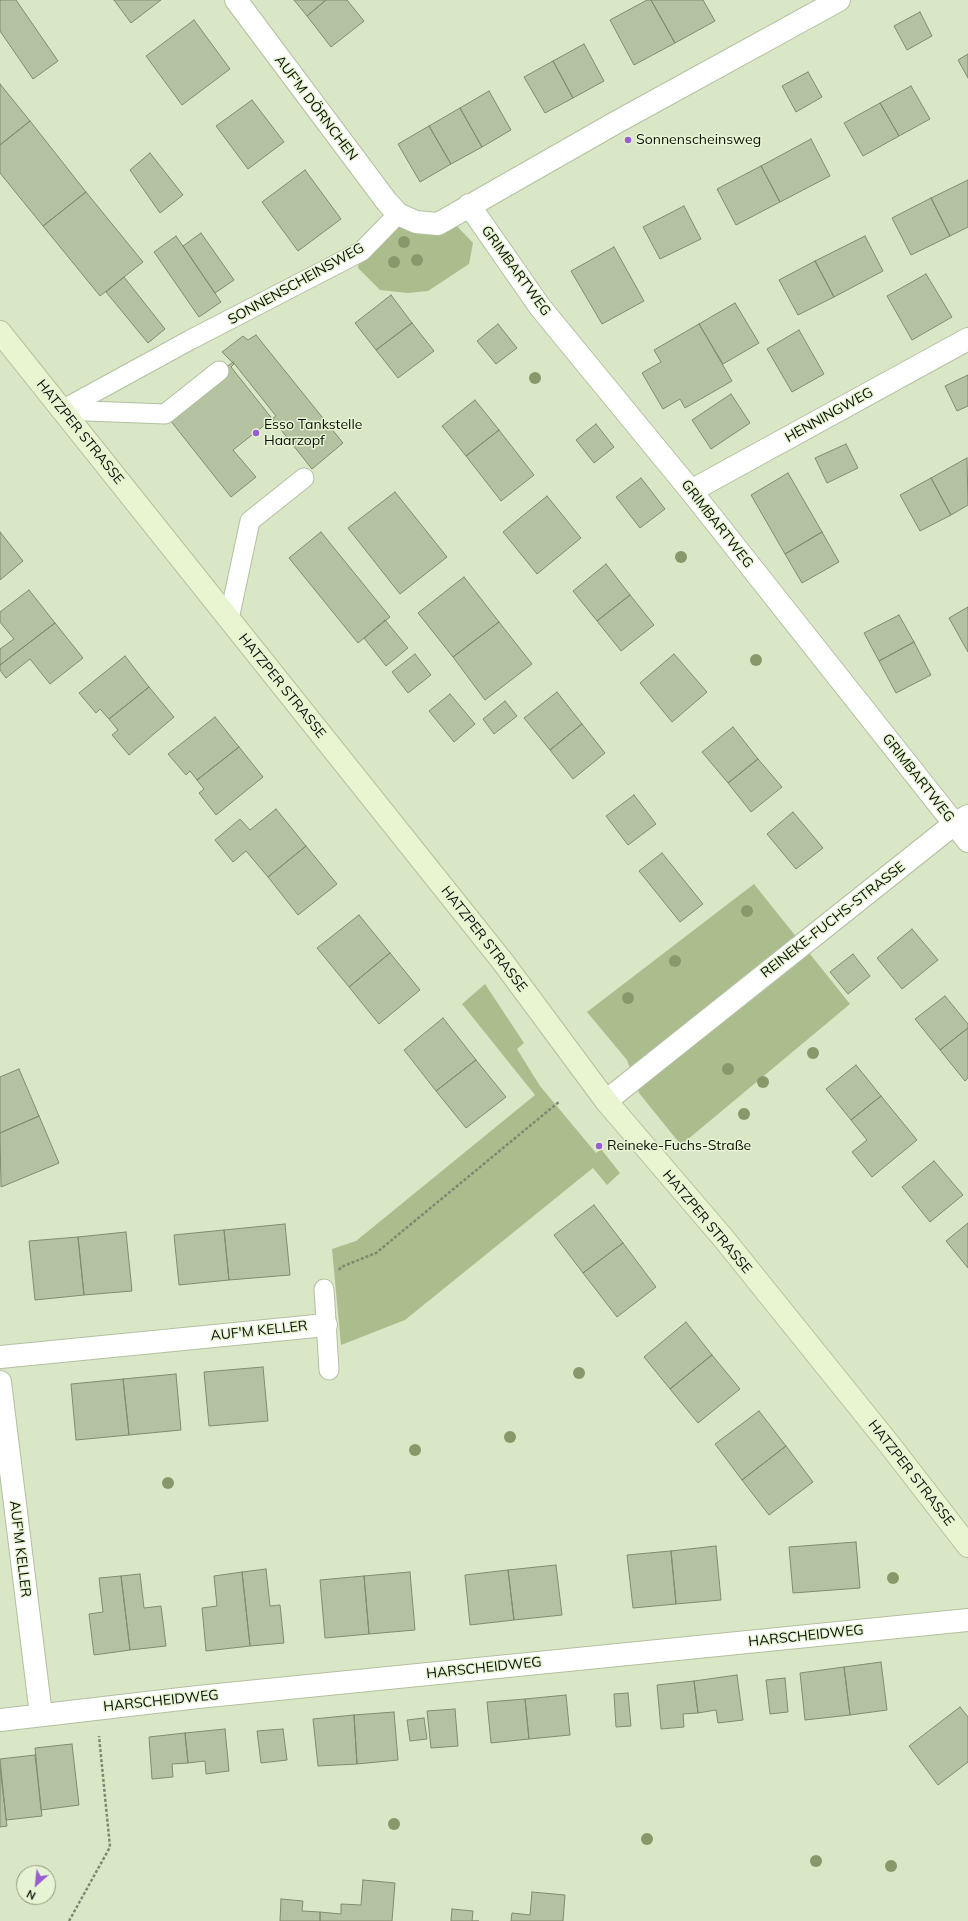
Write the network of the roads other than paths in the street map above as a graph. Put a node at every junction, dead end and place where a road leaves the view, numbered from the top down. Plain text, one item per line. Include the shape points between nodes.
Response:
1 (236, 0) edge
2 (839, 0) edge
3 (469, 205) junction
4 (398, 214) junction
5 (0, 332) edge
6 (968, 338) edge
7 (219, 371) dead end
8 (62, 410) junction
9 (304, 478) dead end
10 (691, 491) junction
11 (229, 618) junction
12 (961, 820) edge
13 (968, 841) edge
14 (606, 1101) junction
15 (324, 1289) road end
16 (326, 1325) junction
17 (0, 1357) edge
18 (329, 1370) dead end
19 (0, 1382) edge
20 (968, 1546) edge
21 (968, 1620) edge
22 (41, 1715) junction
23 (0, 1720) edge

1 - 4 street, AUF'M DÖRNCHEN
2 - 3 street
3 - 4 street via 438,224 416,222
3 - 10 street, GRIMBARTWEG via 540,307
4 - 8 lane, SONNENSCHEINSWEG via 362,250
5 - 8 main road, HATZPER STRASSE
6 - 10 street, HENNINGWEG
7 - 8 lane via 165,414
8 - 11 main road, HATZPER STRASSE
9 - 11 lane via 250,521
10 - 12 street, GRIMBARTWEG
11 - 14 main road, HATZPER STRASSE via 503,962
12 - 13 street, GRIMBARTWEG
12 - 14 street, REINEKE-FUCHS-STRASSE
14 - 20 main road, HATZPER STRASSE via 724,1239
15 - 16 lane
16 - 17 street, AUF'M KELLER
16 - 18 lane
19 - 22 street, AUF'M KELLER
21 - 22 street, HARSCHEIDWEG
22 - 23 street, HARSCHEIDWEG

